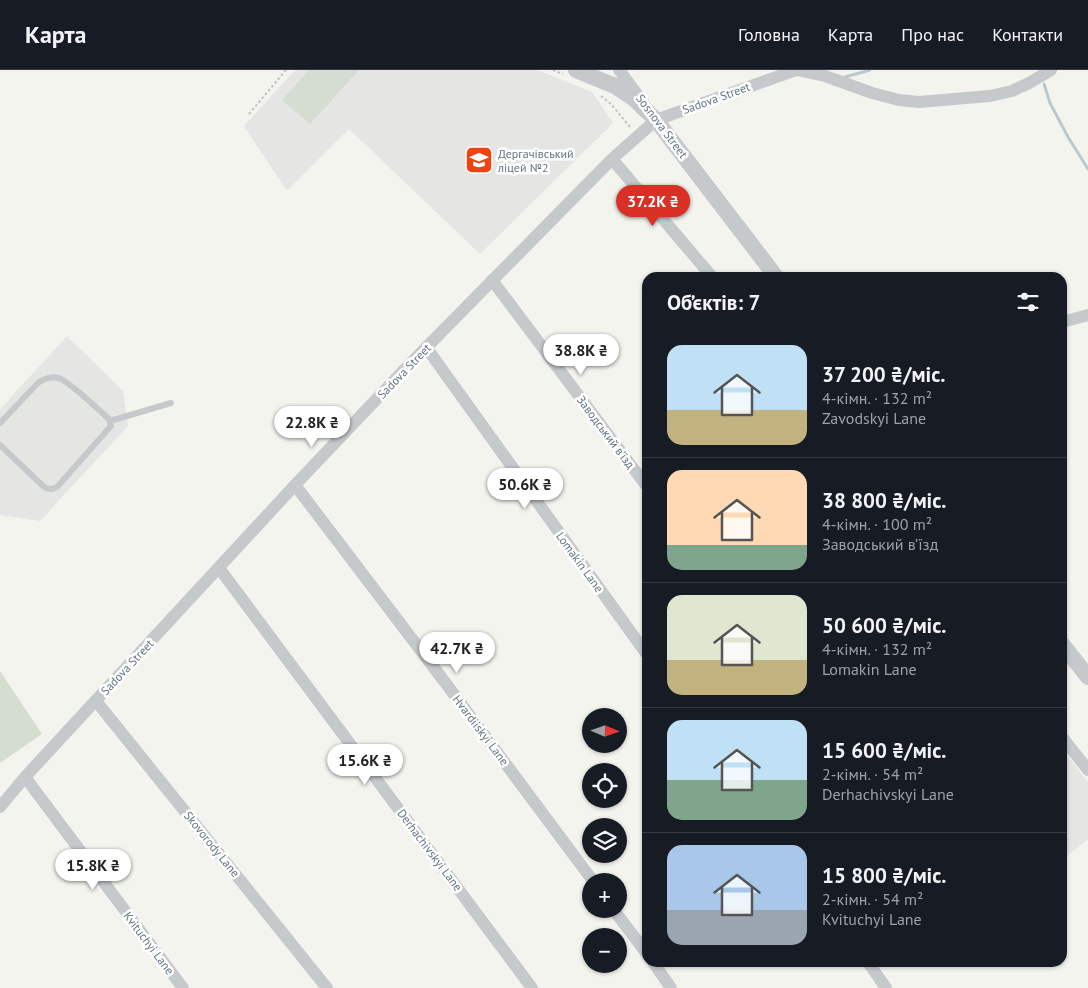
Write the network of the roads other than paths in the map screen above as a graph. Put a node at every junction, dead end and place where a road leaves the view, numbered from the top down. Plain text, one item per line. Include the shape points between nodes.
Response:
1 (619, 70) edge
2 (796, 70) edge
3 (1051, 70) edge
4 (569, 72) edge
5 (656, 120) junction
6 (612, 159) junction
7 (708, 272) edge
8 (772, 272) edge
9 (492, 280) junction
10 (1088, 316) edge
11 (1067, 321) edge
12 (426, 347) junction
13 (172, 403) dead end
14 (110, 421) junction
15 (0, 423) edge
16 (0, 444) edge
17 (642, 480) edge
18 (295, 485) junction
19 (219, 568) junction
20 (642, 648) edge
21 (1067, 650) edge
22 (1088, 677) edge
23 (96, 701) junction
24 (1067, 743) edge
25 (1088, 770) edge
26 (25, 778) junction
27 (0, 807) edge
28 (587, 873) edge
29 (620, 918) edge
30 (642, 947) edge
31 (657, 967) edge
32 (871, 967) edge
33 (183, 988) edge
34 (327, 988) edge
35 (532, 988) edge
36 (672, 988) edge
37 (886, 988) edge

1 - 5 street, Sosnova Street
2 - 3 street, Sadova Street via 825,76 872,93 919,102 1012,91
2 - 5 street, Sadova Street
4 - 5 street via 615,86 634,98
5 - 6 street, Sadova Street
5 - 8 street, Sosnova Street
6 - 7 street
6 - 9 street, Sadova Street
9 - 12 street, Sadova Street
9 - 17 street, Заводський в’їзд
10 - 11 street
12 - 18 street, Sadova Street
12 - 20 street, Lomakin Lane
13 - 14 lane
14 - 15 lane via 64,380 51,377 39,382
14 - 16 lane via 111,426 52,489 45,488
18 - 19 street, Sadova Street
18 - 28 street, Hvardiiskyi Lane
19 - 23 street, Sadova Street
19 - 35 street, Derhachivskyi Lane
21 - 22 street
23 - 26 street, Sadova Street
23 - 34 street, Skovorody Lane
24 - 25 street
26 - 27 street, Sadova Street
26 - 33 street, Kvituchyi Lane
29 - 30 street
31 - 36 street
32 - 37 street

